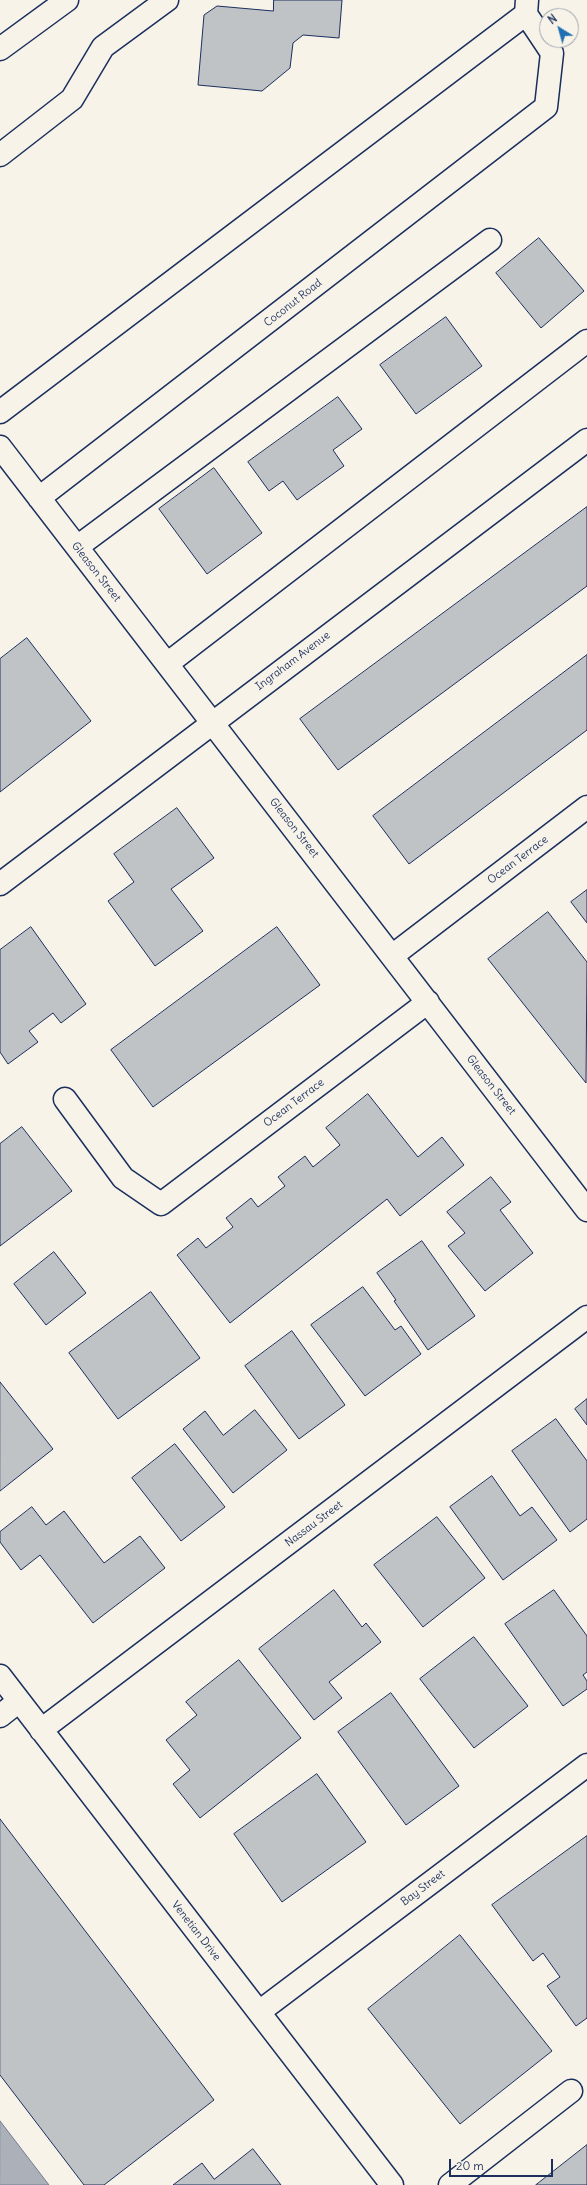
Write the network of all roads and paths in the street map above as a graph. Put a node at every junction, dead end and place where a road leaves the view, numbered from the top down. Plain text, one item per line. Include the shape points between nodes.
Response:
1 (67, 0) edge
2 (167, 0) edge
3 (526, 7) edge
4 (0, 49) edge
5 (0, 156) edge
6 (490, 240) dead end
7 (587, 341) edge
8 (0, 412) edge
9 (587, 440) edge
10 (0, 447) edge
11 (39, 498) junction
12 (77, 547) junction
13 (167, 664) junction
14 (212, 722) junction
15 (587, 807) edge
16 (0, 884) edge
17 (392, 956) junction
18 (428, 1002) junction
19 (65, 1099) dead end
20 (587, 1210) edge
21 (587, 1317) edge
22 (0, 1676) edge
23 (19, 1701) junction
24 (0, 1716) edge
25 (41, 1730) junction
26 (587, 1765) edge
27 (259, 2012) junction
28 (571, 2091) dead end
29 (392, 2185) edge
30 (450, 2185) edge

1 - 4 street
2 - 5 street via 103,47 72,99
3 - 8 street
3 - 11 street, Coconut Road via 552,53 546,107
6 - 12 street
7 - 13 street
9 - 14 street, Ingraham Avenue
10 - 11 street, Gleason Street
11 - 12 street, Gleason Street
12 - 13 street, Gleason Street
13 - 14 street, Gleason Street
14 - 16 street, Ingraham Avenue
14 - 17 street, Gleason Street
15 - 17 street, Ocean Terrace
17 - 18 street, Gleason Street
18 - 19 street, Ocean Terrace via 161,1204 123,1178
18 - 20 street, Gleason Street
21 - 25 street, Nassau Street
22 - 23 street, Venetian Drive
23 - 24 street
23 - 25 street, Venetian Drive
25 - 27 street, Venetian Drive
26 - 27 street, Bay Street
27 - 29 street, Venetian Drive
28 - 30 street

